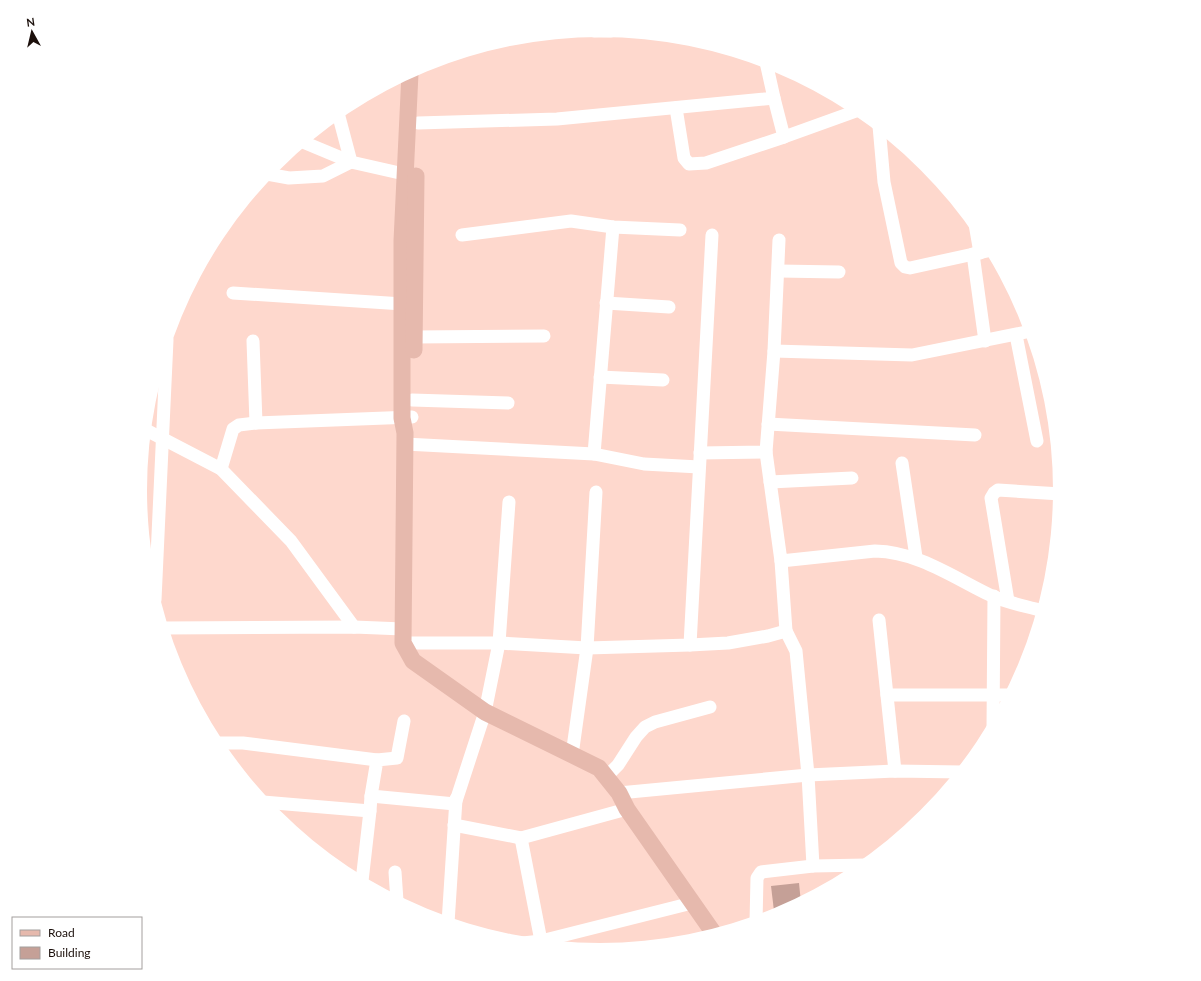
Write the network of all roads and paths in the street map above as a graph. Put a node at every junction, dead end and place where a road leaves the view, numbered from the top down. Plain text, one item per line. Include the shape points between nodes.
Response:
1 (768, 70) edge
2 (421, 74) edge
3 (410, 80) edge
4 (774, 98) junction
5 (676, 108) junction
6 (849, 111) edge
7 (340, 120) edge
8 (418, 123) junction
9 (880, 133) edge
10 (784, 137) junction
11 (308, 144) edge
12 (351, 162) junction
13 (404, 174) junction
14 (275, 175) edge
15 (613, 227) junction
16 (680, 230) dead end
17 (462, 235) dead end
18 (712, 235) dead end
19 (779, 240) dead end
20 (978, 240) edge
21 (409, 241) junction
22 (981, 252) edge
23 (779, 271) junction
24 (839, 272) dead end
25 (233, 293) dead end
26 (606, 303) junction
27 (403, 304) junction
28 (669, 307) dead end
29 (1025, 333) edge
30 (1016, 334) junction
31 (544, 336) dead end
32 (414, 337) junction
33 (253, 341) dead end
34 (985, 341) junction
35 (774, 351) junction
36 (166, 360) edge
37 (600, 377) junction
38 (663, 380) dead end
39 (412, 400) junction
40 (508, 403) dead end
41 (256, 422) junction
42 (768, 424) junction
43 (406, 428) junction
44 (151, 433) edge
45 (975, 435) dead end
46 (163, 439) junction
47 (1037, 442) dead end
48 (766, 452) junction
49 (700, 453) junction
50 (594, 454) junction
51 (902, 463) dead end
52 (699, 467) junction
53 (221, 469) junction
54 (852, 478) dead end
55 (770, 482) junction
56 (596, 492) dead end
57 (1054, 494) edge
58 (510, 502) dead end
59 (916, 557) junction
60 (781, 561) junction
61 (156, 579) edge
62 (994, 596) junction
63 (1008, 601) junction
64 (1038, 610) edge
65 (879, 620) dead end
66 (354, 627) junction
67 (168, 628) edge
68 (786, 630) junction
69 (403, 636) junction
70 (499, 644) junction
71 (690, 645) junction
72 (587, 648) junction
73 (887, 695) junction
74 (994, 695) junction
75 (1005, 695) edge
76 (710, 707) dead end
77 (485, 712) junction
78 (993, 716) edge
79 (404, 721) dead end
80 (224, 743) edge
81 (572, 755) junction
82 (377, 760) junction
83 (895, 771) junction
84 (956, 772) edge
85 (808, 775) junction
86 (606, 777) junction
87 (619, 793) junction
88 (371, 796) junction
89 (456, 799) junction
90 (272, 803) edge
91 (627, 809) junction
92 (370, 811) junction
93 (454, 825) junction
94 (521, 838) junction
95 (856, 865) edge
96 (813, 866) junction
97 (395, 872) dead end
98 (363, 876) edge
99 (397, 895) edge
100 (692, 903) junction
101 (756, 916) edge
102 (448, 917) edge
103 (711, 930) edge
104 (541, 940) edge
105 (544, 940) edge

1 - 4 street
2 - 8 main road
3 - 13 main road
4 - 5 street
4 - 10 street
5 - 8 street via 557,119
5 - 10 street via 684,158 689,164 706,163
6 - 10 street
7 - 12 street
8 - 21 main road
9 - 22 street via 884,182 901,263 910,268
11 - 12 street
12 - 13 street
12 - 14 street via 323,176 289,178
13 - 21 main road
15 - 16 street
15 - 17 street via 572,221
15 - 26 street
18 - 49 street
19 - 23 street
20 - 22 street
21 - 27 main road
21 - 32 main road
22 - 34 street
23 - 24 street
23 - 35 street
25 - 27 street
26 - 28 street
26 - 37 street
27 - 43 main road
29 - 30 street
30 - 34 street
30 - 47 street
31 - 32 street
32 - 39 main road
33 - 41 street
34 - 35 street via 912,355
35 - 42 street
36 - 46 street
37 - 38 street
37 - 50 street
39 - 40 street
39 - 43 main road
41 - 43 street
41 - 53 street via 239,425 233,429
42 - 45 street
42 - 48 street
43 - 50 street
43 - 69 main road
44 - 46 street
46 - 53 street
46 - 61 street
48 - 49 street
48 - 55 street
49 - 52 street
50 - 52 street via 644,464
51 - 59 street
52 - 71 street
53 - 66 street via 291,541
54 - 55 street
55 - 60 street
56 - 72 street
57 - 63 street via 998,490 991,498
58 - 70 street
59 - 60 street via 891,551 875,551
59 - 62 street
60 - 68 street
62 - 63 street
62 - 74 street
63 - 64 street
65 - 73 street
66 - 67 street
66 - 69 street
68 - 71 street via 728,643
68 - 85 street via 796,651
69 - 70 street
69 - 77 main road via 413,661
70 - 72 street
70 - 77 street
71 - 72 street
72 - 81 street
73 - 74 street
73 - 83 street
74 - 75 street
74 - 78 street
76 - 86 street via 645,727 618,765
77 - 81 main road
77 - 89 street
79 - 82 street via 397,758
80 - 82 street via 243,743
81 - 86 main road via 599,768
82 - 88 street
83 - 84 street
83 - 85 street
85 - 87 street
85 - 96 street
86 - 87 main road
87 - 91 main road
88 - 89 street via 455,804
88 - 92 street
89 - 93 street
90 - 92 street
91 - 94 street
91 - 100 main road
92 - 98 street
93 - 94 street
93 - 102 street
94 - 104 street
95 - 96 street
96 - 101 street via 758,874
97 - 99 street
100 - 103 main road
100 - 105 street

